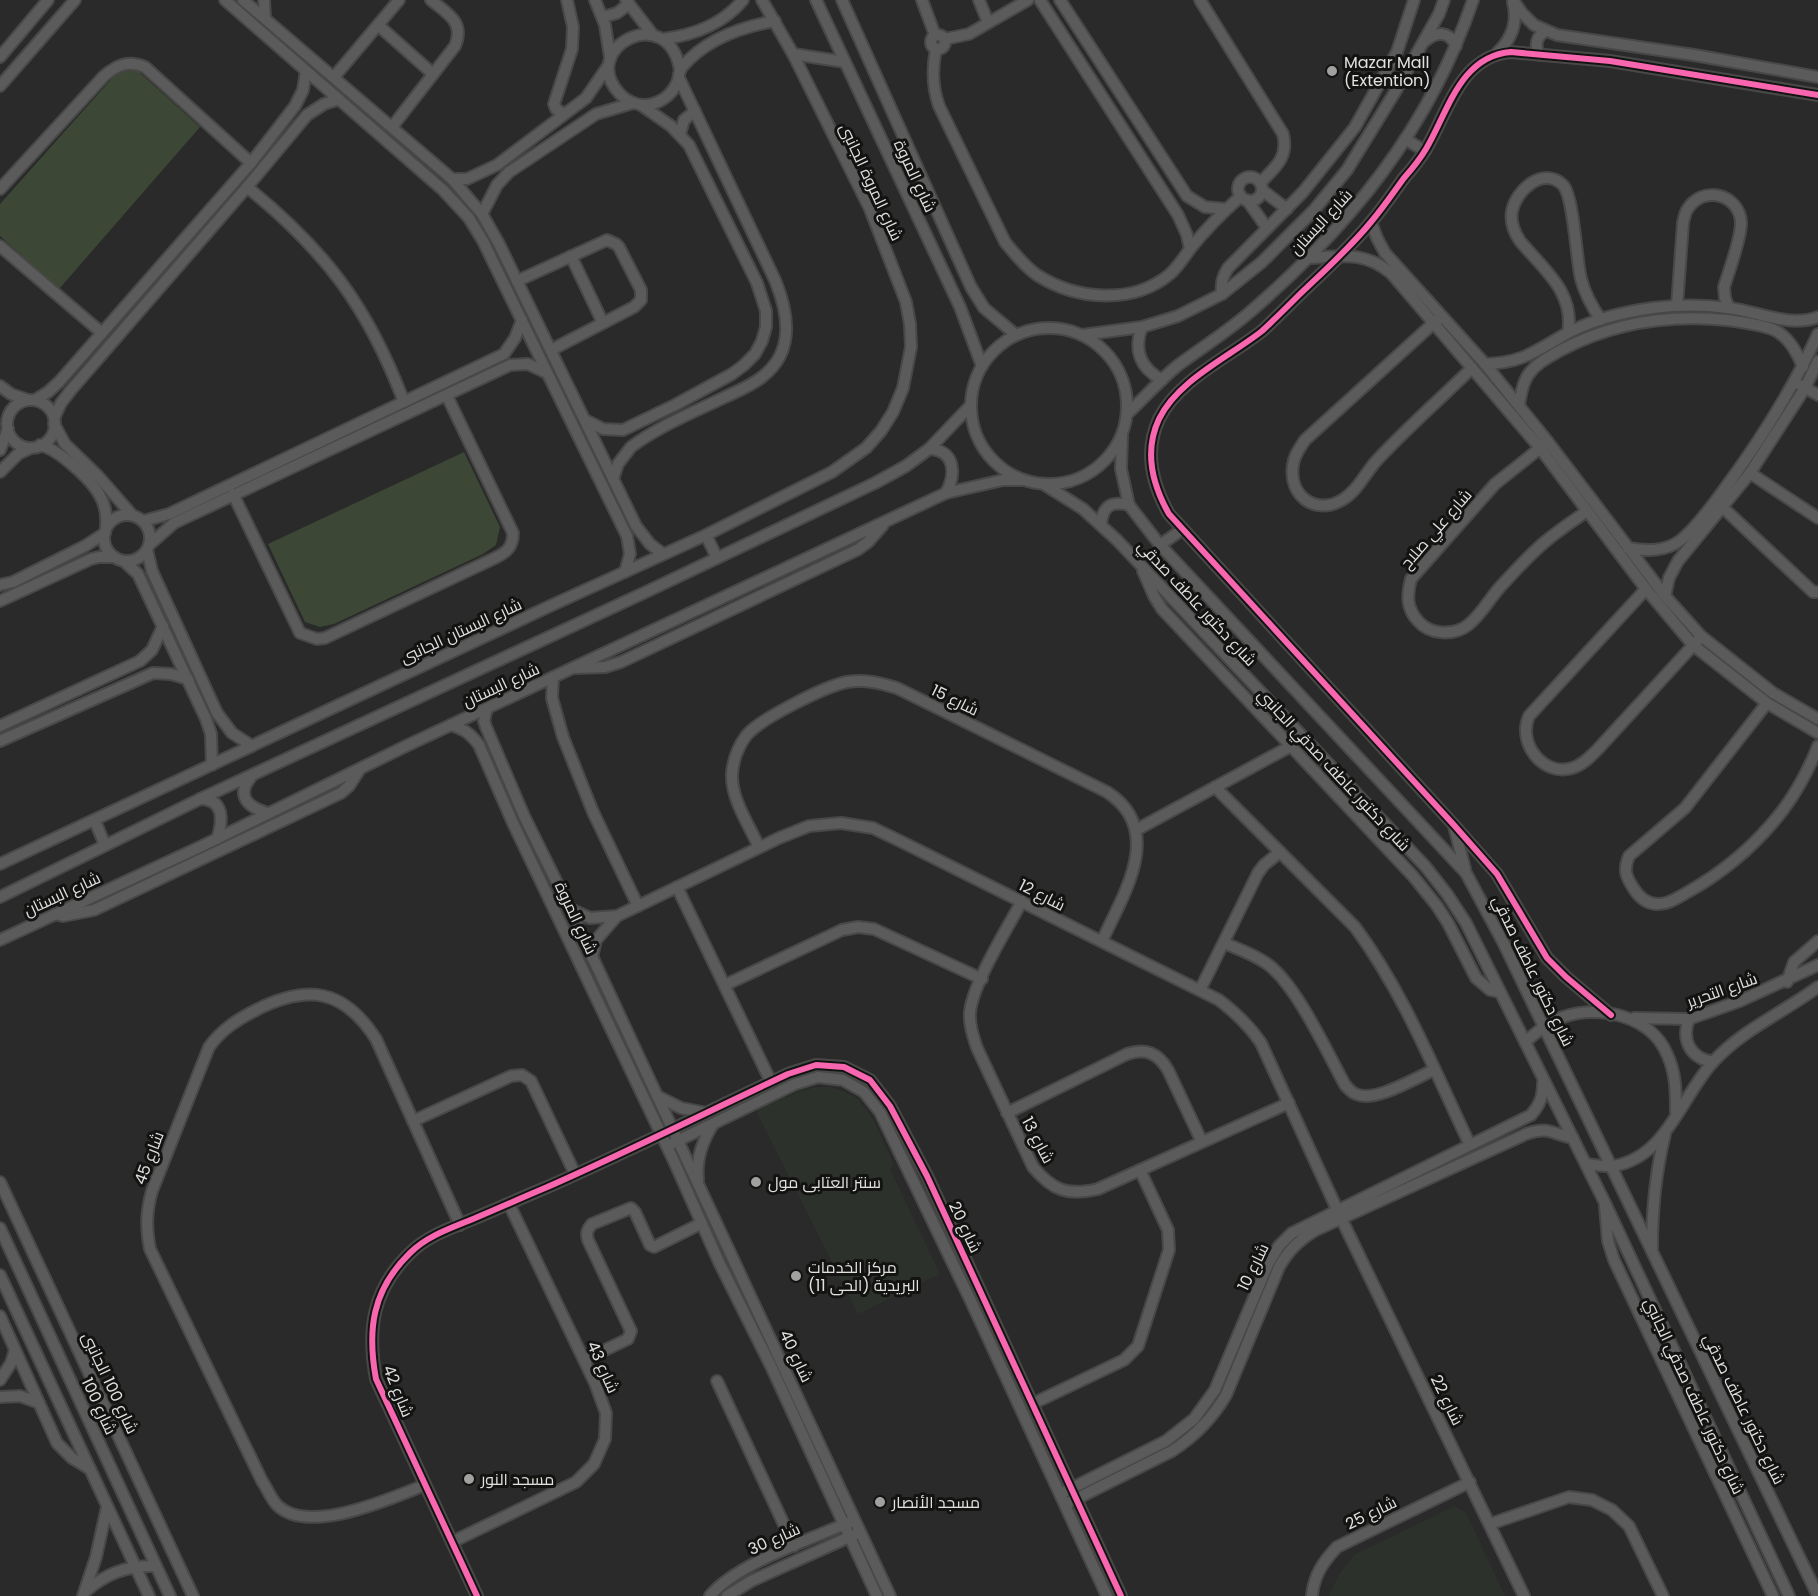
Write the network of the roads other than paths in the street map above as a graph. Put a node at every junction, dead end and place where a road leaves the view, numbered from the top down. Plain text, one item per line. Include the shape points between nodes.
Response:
1 (48, 0) edge
2 (75, 0) edge
3 (225, 0) edge
4 (243, 0) edge
5 (264, 0) edge
6 (399, 0) edge
7 (431, 0) edge
8 (567, 0) edge
9 (595, 0) edge
10 (743, 0) edge
11 (762, 0) edge
12 (816, 0) edge
13 (842, 0) edge
14 (922, 0) edge
15 (979, 0) edge
16 (1028, 0) edge
17 (1040, 0) edge
18 (1060, 0) edge
19 (1200, 0) edge
20 (1414, 0) edge
21 (1444, 0) edge
22 (1473, 0) edge
23 (1513, 0) edge
24 (627, 2) edge
25 (603, 17) junction
26 (265, 18) junction
27 (775, 21) junction
28 (988, 22) junction
29 (378, 25) junction
30 (1546, 31) junction
31 (658, 37) junction
32 (940, 37) junction
33 (1422, 43) junction
34 (1456, 46) junction
35 (1497, 53) junction
36 (793, 54) junction
37 (1540, 54) junction
38 (0, 57) edge
39 (1706, 57) junction
40 (610, 62) junction
41 (845, 62) junction
42 (306, 71) junction
43 (433, 74) junction
44 (679, 74) junction
45 (1702, 76) junction
46 (334, 77) junction
47 (1818, 77) edge
48 (0, 86) edge
49 (1818, 95) edge
50 (339, 99) junction
51 (298, 101) junction
52 (637, 104) junction
53 (1129, 107) junction
54 (695, 111) junction
55 (310, 112) junction
56 (564, 114) junction
57 (1114, 115) junction
58 (392, 127) junction
59 (680, 134) junction
60 (1405, 139) junction
61 (1425, 151) junction
62 (430, 160) junction
63 (251, 163) junction
64 (420, 170) junction
65 (482, 173) junction
66 (452, 178) junction
67 (497, 184) junction
68 (1261, 186) junction
69 (247, 187) junction
70 (0, 189) edge
71 (1303, 192) junction
72 (1329, 192) junction
73 (1244, 198) junction
74 (211, 208) junction
75 (1226, 209) junction
76 (1287, 209) junction
77 (483, 214) junction
78 (221, 218) junction
79 (1371, 222) junction
80 (1267, 228) junction
81 (0, 246) edge
82 (1190, 249) junction
83 (571, 255) junction
84 (1340, 256) junction
85 (1310, 258) junction
86 (517, 281) junction
87 (1222, 294) junction
88 (1677, 306) junction
89 (1729, 308) junction
90 (1640, 310) junction
91 (1818, 317) edge
92 (522, 320) junction
93 (1438, 320) junction
94 (1601, 320) junction
95 (1641, 322) junction
96 (603, 323) junction
97 (1142, 327) junction
98 (102, 333) junction
99 (1568, 333) junction
100 (1818, 334) edge
101 (1016, 335) junction
102 (1082, 335) junction
103 (1204, 347) junction
104 (551, 350) junction
105 (504, 354) junction
106 (1818, 361) edge
107 (1216, 364) junction
108 (1485, 364) junction
109 (510, 365) junction
110 (982, 366) junction
111 (1803, 367) junction
112 (1472, 368) junction
113 (547, 373) junction
114 (1162, 380) junction
115 (1800, 385) junction
116 (0, 386) edge
117 (569, 387) junction
118 (903, 388) joint
119 (557, 393) junction
120 (1818, 395) edge
121 (447, 396) junction
122 (32, 400) junction
123 (404, 402) junction
124 (971, 405) junction
125 (1519, 405) junction
126 (0, 408) edge
127 (1127, 414) junction
128 (585, 419) junction
129 (54, 421) junction
130 (373, 423) junction
131 (7, 426) junction
132 (623, 430) junction
133 (1122, 436) junction
134 (634, 445) junction
135 (1544, 445) junction
136 (36, 447) junction
137 (929, 449) junction
138 (0, 450) edge
139 (0, 472) edge
140 (1750, 473) junction
141 (613, 479) junction
142 (1022, 480) junction
143 (1045, 485) junction
144 (946, 493) junction
145 (233, 494) junction
146 (1719, 504) junction
147 (1129, 505) junction
148 (1587, 511) junction
149 (132, 515) junction
150 (1818, 518) edge
151 (143, 521) junction
152 (168, 521) junction
153 (634, 522) junction
154 (1101, 524) junction
155 (622, 527) junction
156 (1183, 528) junction
157 (106, 531) junction
158 (706, 535) junction
159 (1160, 545) junction
160 (148, 547) junction
161 (1629, 548) junction
162 (663, 554) junction
163 (717, 558) junction
164 (119, 559) junction
165 (1143, 567) junction
166 (152, 571) junction
167 (625, 572) junction
168 (139, 576) junction
169 (0, 585) edge
170 (1646, 589) junction
171 (1818, 592) edge
172 (1665, 596) junction
173 (0, 601) edge
174 (163, 626) junction
175 (1697, 641) junction
176 (140, 661) junction
177 (145, 675) junction
178 (553, 677) junction
179 (188, 679) junction
180 (1767, 704) junction
181 (487, 708) junction
182 (34, 711) junction
183 (1818, 719) edge
184 (39, 723) junction
185 (223, 724) junction
186 (451, 724) junction
187 (0, 726) edge
188 (1818, 733) edge
189 (211, 734) junction
190 (0, 741) edge
191 (252, 746) junction
192 (1818, 746) edge
193 (1291, 747) junction
194 (212, 765) junction
195 (361, 768) junction
196 (253, 775) junction
197 (1215, 787) junction
198 (200, 800) junction
199 (268, 813) junction
200 (95, 821) junction
201 (1453, 824) junction
202 (1136, 830) junction
203 (217, 839) junction
204 (105, 846) junction
205 (759, 847) junction
206 (1280, 852) junction
207 (0, 864) edge
208 (1466, 873) junction
209 (677, 887) junction
210 (0, 897) edge
211 (1022, 901) junction
212 (638, 906) junction
213 (570, 909) junction
214 (55, 914) junction
215 (617, 916) junction
216 (0, 940) edge
217 (1102, 941) junction
218 (1818, 941) edge
219 (1224, 942) junction
220 (592, 958) junction
221 (1818, 965) edge
222 (982, 979) junction
223 (1786, 982) junction
224 (725, 986) junction
225 (1818, 987) edge
226 (1200, 990) junction
227 (1500, 992) junction
228 (1611, 1015) junction
229 (1630, 1018) junction
230 (1689, 1019) junction
231 (1544, 1026) junction
232 (1525, 1042) junction
233 (1713, 1062) junction
234 (1434, 1070) junction
235 (1544, 1080) junction
236 (771, 1082) junction
237 (657, 1096) junction
238 (1289, 1103) junction
239 (708, 1113) junction
240 (1008, 1113) junction
241 (1676, 1113) junction
242 (413, 1121) junction
243 (713, 1124) junction
244 (1667, 1128) junction
245 (672, 1130) junction
246 (662, 1135) junction
247 (1573, 1138) junction
248 (1202, 1142) junction
249 (673, 1144) junction
250 (1470, 1145) junction
251 (1586, 1164) junction
252 (1611, 1166) junction
253 (1140, 1170) junction
254 (575, 1174) junction
255 (0, 1182) edge
256 (699, 1186) junction
257 (1605, 1203) junction
258 (509, 1204) junction
259 (1339, 1214) junction
260 (702, 1223) junction
261 (460, 1225) junction
262 (0, 1228) edge
263 (1652, 1252) junction
264 (0, 1275) edge
265 (0, 1316) edge
266 (15, 1350) junction
267 (584, 1360) junction
268 (0, 1380) edge
269 (717, 1381) dead end
270 (0, 1397) edge
271 (1031, 1401) junction
272 (39, 1403) junction
273 (1018, 1403) junction
274 (90, 1469) junction
275 (1470, 1482) junction
276 (425, 1485) junction
277 (1074, 1493) junction
278 (1062, 1499) junction
279 (108, 1507) junction
280 (855, 1519) junction
281 (845, 1524) junction
282 (1490, 1524) junction
283 (822, 1534) junction
284 (856, 1534) junction
285 (1762, 1540) junction
286 (452, 1542) junction
287 (794, 1546) junction
288 (828, 1546) junction
289 (1749, 1547) junction
290 (135, 1566) junction
291 (156, 1566) junction
292 (84, 1594) edge
293 (149, 1596) edge
294 (170, 1596) edge
295 (193, 1596) edge
296 (477, 1596) edge
297 (710, 1596) edge
298 (727, 1596) edge
299 (877, 1596) edge
300 (890, 1596) edge
301 (1107, 1596) edge
302 (1121, 1596) edge
303 (1312, 1596) edge
304 (1524, 1596) edge
305 (1664, 1596) edge
306 (1773, 1596) edge
307 (1789, 1596) edge
308 (1818, 1596) edge

1 - 38 street
2 - 48 street
3 - 42 street
4 - 26 street
5 - 26 street
6 - 29 street
7 - 43 street via 453,18 459,37
8 - 56 street via 573,27 572,49 554,104
9 - 25 street
10 - 31 street via 714,24 689,34
11 - 27 street, شارع المروة الجانبى
12 - 41 street, شارع المروة
13 - 101 street, شارع المروة via 977,298
14 - 32 street
15 - 28 street
16 - 28 street
17 - 57 street
18 - 53 street
19 - 68 street via 1282,134 1283,157
20 - 71 street via 1397,52 1354,127
21 - 33 street, شارع البستان
22 - 34 street, شارع البستان
23 - 30 street via 1534,25
23 - 35 street via 1513,29
24 - 25 street via 617,13
24 - 31 street
25 - 40 street
26 - 46 street
27 - 36 street, شارع المروة الجانبى
27 - 44 street via 732,32 704,48
28 - 32 street via 969,34
29 - 43 street
29 - 46 street
30 - 37 street via 1536,43
30 - 39 street
31 - 40 street via 632,36 623,41
31 - 44 street via 675,52
32 - 82 street via 932,38 931,44 936,49 933,72 939,106 1005,242 1035,274 1074,292 1095,296 1132,293 1166,277
33 - 34 street via 1440,33 1450,37
33 - 72 street, شارع البستان via 1359,153
34 - 60 street, شارع البستان
35 - 37 street
35 - 61 street via 1465,75
36 - 41 street
36 - 118 street, شارع المروة الجانبى via 870,209 906,302 911,347
37 - 45 street
39 - 45 street
39 - 47 street
40 - 52 street via 614,88
40 - 56 street via 586,98
41 - 110 street, شارع المروة via 960,307
42 - 50 street
42 - 51 street
43 - 58 street
44 - 52 street via 675,87 660,101
44 - 54 street
45 - 49 street
46 - 58 street
50 - 55 street
50 - 64 street
51 - 55 street
51 - 63 street
52 - 59 street
52 - 67 street via 596,114
53 - 57 street
53 - 75 street via 1187,196 1205,207
54 - 59 street via 684,120
54 - 134 street via 782,296 788,327 779,358 761,378
55 - 69 street
56 - 65 street
57 - 82 street via 1181,221
58 - 62 street
59 - 132 street via 757,283 766,311 766,327 754,354 732,374
60 - 61 street
60 - 85 street, شارع البستان via 1365,196
61 - 79 street
62 - 64 street
62 - 66 street
63 - 70 street via 144,67 120,64 104,76
63 - 74 street
64 - 92 street via 469,218
65 - 66 street via 467,179
65 - 67 street
66 - 77 street
67 - 77 street
68 - 73 street via 1256,199
68 - 73 street via 1252,177 1242,180 1239,186
68 - 76 street
69 - 78 street
69 - 123 street via 308,241 345,287 378,340
71 - 72 street
71 - 76 street
72 - 87 street, شارع البستان via 1297,229
73 - 75 street
73 - 80 street
74 - 78 street
74 - 98 street
75 - 82 street
76 - 80 street
77 - 86 street
78 - 129 street via 71,390
79 - 84 street
79 - 93 street via 1385,253
80 - 87 street via 1228,268 1223,276
81 - 98 street
83 - 86 street
83 - 96 street
83 - 96 street via 602,241 612,241 619,247 640,290 638,304
84 - 85 street
84 - 93 street via 1367,258 1380,264
84 - 107 street via 1262,330
85 - 103 street, شارع البستان
86 - 104 street
87 - 97 street, شارع البستان via 1178,316
88 - 89 street
88 - 89 street via 1686,210 1695,200 1713,194 1732,202 1741,224 1724,287
88 - 90 street
89 - 91 street via 1790,321
90 - 94 street
90 - 95 street
92 - 105 street
92 - 113 street
93 - 108 street
93 - 112 street
93 - 112 street via 1305,440 1293,465 1299,493 1308,503 1319,506 1342,501 1377,460
94 - 99 street
94 - 99 street via 1588,299 1581,276 1568,192 1557,181 1531,182 1516,200 1512,222 1520,242 1564,294 1569,306
95 - 111 street via 1707,318 1773,329 1792,345
95 - 125 street via 1595,335 1539,363 1528,375
96 - 104 street
97 - 102 street, شارع البستان
97 - 114 street via 1137,347 1140,358 1144,367
98 - 122 street via 59,382
99 - 108 street via 1518,360
100 - 111 street
101 - 102 street via 1049,328
101 - 110 street via 997,348
102 - 127 street via 1102,349 1117,367 1126,390
103 - 107 street
103 - 114 street, شارع البستان
104 - 117 street
105 - 109 street
105 - 123 street
106 - 115 street
107 - 156 street via 1169,402 1153,438 1153,478 1159,497
108 - 125 street
109 - 113 street via 528,364
109 - 121 street
110 - 124 street
111 - 115 street
112 - 135 street
113 - 119 street
114 - 127 street, شارع البستان
115 - 120 street
115 - 140 street
115 - 146 street
116 - 122 street
117 - 119 street
117 - 128 street
118 - 158 street, شارع البستان الجانبى via 881,431 851,460
119 - 155 street
121 - 130 street
121 - 145 street via 513,533 513,542 495,558 325,638 300,633
122 - 129 street via 47,406
122 - 131 street via 16,405 8,416
123 - 130 street
124 - 137 street, شارع البستان
124 - 142 street via 975,429 985,451 1001,468
125 - 135 street
126 - 131 street
127 - 133 street
128 - 132 street via 603,429
128 - 141 street
129 - 136 street via 51,437
129 - 149 street via 65,444
130 - 145 street
130 - 152 street
131 - 136 street via 14,441
131 - 138 street
132 - 134 street via 627,441
133 - 143 street via 1113,453 1083,478
133 - 147 street, شارع دكتور عاطف صدقي via 1120,469
134 - 141 street via 621,457
135 - 148 street
135 - 148 street, شارع علي صلاح via 1495,484 1411,579 1407,595 1410,611 1431,630 1444,633 1468,625 1546,541
135 - 161 street
136 - 139 street via 18,454
136 - 157 street via 54,450 95,488 105,507
137 - 144 street via 943,453 953,466 952,483
137 - 163 street, شارع البستان via 875,483
140 - 146 street
140 - 150 street
141 - 153 street
142 - 143 street
142 - 144 street, شارع البستان via 1003,480
143 - 154 street, شارع دكتور عاطف صدقي
144 - 178 street, شارع البستان
145 - 152 street
146 - 161 street via 1681,539 1665,548
146 - 171 street via 1813,592
146 - 172 street via 1678,561
147 - 154 street via 1109,506 1102,514
147 - 159 street, شارع دكتور عاطف صدقي
148 - 170 street
149 - 151 street
149 - 157 street via 117,517
151 - 152 street
151 - 160 street via 150,536
152 - 160 street
153 - 155 street
153 - 162 street via 644,538
154 - 165 street, شارع دكتور عاطف صدقي
155 - 167 street via 630,548
156 - 159 street
156 - 201 street
157 - 164 street via 107,549
157 - 169 street via 86,546
158 - 162 street, شارع البستان الجانبى
158 - 163 street
159 - 208 street, شارع دكتور عاطف صدقي
160 - 164 street via 135,560
160 - 166 street
161 - 172 street
162 - 167 street, شارع البستان الجانبى
163 - 196 street, شارع البستان
164 - 168 street
164 - 173 street via 91,559
165 - 193 street, شارع دكتور عاطف صدقي الجانبي via 1162,609
165 - 227 street, شارع دكتور عاطف صدقي via 1425,866 1466,923
166 - 168 street
166 - 185 street
167 - 191 street, شارع البستان الجانبى
168 - 174 street
170 - 175 street
170 - 175 street via 1529,716 1525,733 1533,754 1554,768 1582,764
172 - 175 street
174 - 176 street via 152,650
174 - 179 street
175 - 180 street
175 - 183 street
176 - 177 street via 148,668
176 - 182 street
177 - 179 street via 162,673
177 - 184 street
178 - 181 street, شارع البستان
178 - 212 street via 552,698 563,737 593,812
179 - 189 street
180 - 188 street
180 - 192 street via 1685,808 1629,856 1625,875 1639,896 1647,902 1666,904 1703,884 1747,850 1784,809
181 - 186 street, شارع البستان
181 - 213 street, شارع المروة via 486,727
182 - 184 street
182 - 187 street
184 - 190 street
185 - 189 street via 220,732
185 - 191 street
186 - 195 street, شارع البستان
186 - 246 street, شارع المروة via 472,735 479,745
189 - 194 street
191 - 194 street, شارع البستان الجانبى
193 - 197 street
193 - 227 street, شارع دكتور عاطف صدقي الجانبي via 1426,891 1448,922 1476,978 1490,990
194 - 200 street, شارع البستان الجانبى
195 - 199 street, شارع البستان
195 - 214 street via 341,793 94,910
196 - 198 street, شارع البستان
196 - 199 street via 243,792 247,803
197 - 202 street
197 - 206 street
198 - 203 street via 208,799 221,815
198 - 204 street, شارع البستان
199 - 203 street, شارع البستان
200 - 204 street
200 - 207 street, شارع البستان الجانبى
201 - 208 street
201 - 228 street via 1497,874 1547,958
202 - 205 street, شارع 15 via 1128,811 1107,792 897,688 872,681 846,682 764,720 747,735 736,754 732,776 735,798
202 - 217 street via 1133,874
203 - 214 street, شارع البستان
204 - 210 street, شارع البستان
205 - 209 street, شارع 12
205 - 211 street, شارع 12 via 809,826 841,823 873,828
206 - 219 street via 1258,873
206 - 234 street via 1355,927 1399,998
208 - 231 street, شارع دكتور عاطف صدقي
209 - 212 street, شارع 12
209 - 224 street
211 - 217 street, شارع 12
211 - 222 street, شارع 13
212 - 215 street, شارع 12
213 - 215 street, شارع 12 via 590,918
213 - 220 street, شارع المروة
214 - 216 street, شارع البستان
215 - 220 street, شارع 12 via 596,940
217 - 226 street, شارع 12
218 - 223 street via 1794,962
219 - 226 street
219 - 234 street via 1267,963 1282,976 1345,1085 1355,1094 1382,1094
220 - 237 street, شارع المروة
221 - 223 street, شارع التحرير
222 - 224 street via 874,929 858,927 842,930
222 - 240 street, شارع 13 via 973,995 971,1032
223 - 230 street, شارع التحرير
224 - 236 street
225 - 233 street via 1746,1033
226 - 238 street, شارع 12 via 1219,1000 1251,1028
227 - 232 street, شارع دكتور عاطف صدقي
228 - 229 street, شارع التحرير
228 - 231 street, شارع التحرير via 1576,1013
229 - 230 street, شارع التحرير
229 - 241 street via 1651,1030 1667,1052 1675,1078
230 - 233 street via 1685,1036 1691,1051 1704,1061
231 - 232 street, شارع التحرير
231 - 252 street, شارع دكتور عاطف صدقي
232 - 235 street, شارع دكتور عاطف صدقي
233 - 241 street
234 - 250 street
235 - 247 street, شارع دكتور عاطف صدقي
235 - 250 street, شارع 10 via 1539,1105 1531,1115
236 - 239 street, شارع 20
236 - 271 street, شارع 20 via 816,1065 844,1067 870,1080 890,1106 927,1176
237 - 239 street via 681,1108
237 - 245 street, شارع المروة
238 - 248 street, شارع 13
238 - 259 street, شارع 12
239 - 245 street, شارع 20
240 - 248 street via 1127,1054 1151,1052 1168,1070
240 - 253 street, شارع 13 via 1033,1167 1045,1182 1061,1191 1080,1194
241 - 244 street
242 - 254 street via 511,1076 522,1075 531,1081
242 - 261 street, شارع 45
242 - 276 street, شارع 45 via 364,1020 346,1005 325,996 279,998 231,1023 209,1047 152,1191 146,1230 158,1266 276,1504 300,1516 332,1514 361,1509
243 - 249 street, شارع 20
243 - 256 street via 699,1154
243 - 273 street, شارع 20 via 795,1084 818,1077 843,1080 864,1092 880,1112
244 - 252 street via 1644,1154
244 - 263 street via 1656,1168
245 - 246 street, شارع 20
245 - 249 street, شارع 40
246 - 249 street, شارع 40
246 - 254 street, شارع 42
247 - 251 street, شارع دكتور عاطف صدقي
247 - 259 street, شارع 10 via 1553,1131 1526,1134
248 - 253 street, شارع 13
249 - 256 street, شارع 40
249 - 260 street, شارع 40
250 - 259 street, شارع 10
251 - 252 street
251 - 257 street, شارع دكتور عاطف صدقي
252 - 263 street, شارع دكتور عاطف صدقي
253 - 271 street via 1168,1230 1170,1250 1138,1346 1124,1360
254 - 258 street, شارع 42
255 - 295 street, شارع 100 الجانبى
256 - 280 street, شارع 40
257 - 285 street, شارع دكتور عاطف صدقي
257 - 289 street, شارع دكتور عاطف صدقي الجانبي via 1614,1260
258 - 261 street, شارع 42
258 - 267 street, شارع 43
259 - 275 street, شارع 22
259 - 277 street, شارع 10 via 1292,1233 1279,1246 1215,1390 1194,1419 1166,1441
260 - 267 street via 654,1247 631,1208 588,1228 588,1240 631,1331 628,1339
260 - 281 street, شارع 40
261 - 276 street, شارع 42 via 410,1252 388,1281 372,1323 370,1350 376,1379
262 - 291 street, شارع 100
263 - 308 street, شارع دكتور عاطف صدقي
264 - 274 street
265 - 266 street
266 - 268 street
266 - 272 street
267 - 286 street, شارع 43 via 606,1413 605,1439 594,1464 576,1482
269 - 287 street
270 - 272 street via 20,1396
271 - 273 street
271 - 277 street, شارع 20
272 - 274 street via 64,1451
273 - 278 street, شارع 20
274 - 279 street
275 - 282 street, شارع 22
275 - 303 street, شارع 25 via 1337,1547 1322,1564
276 - 286 street, شارع 42
277 - 278 street, شارع 10
277 - 302 street, شارع 20
278 - 301 street, شارع 20
279 - 290 street
279 - 292 street
280 - 281 street, شارع 30
280 - 284 street, شارع 40
281 - 283 street, شارع 30
281 - 284 street, شارع 40
282 - 304 street, شارع 22
282 - 305 street via 1569,1497 1592,1500 1612,1510 1629,1526
283 - 287 street, شارع 30
283 - 288 street via 828,1539
284 - 288 street, شارع 30
284 - 299 street, شارع 40
284 - 300 street, شارع 40
285 - 289 street
285 - 307 street, شارع دكتور عاطف صدقي
286 - 296 street, شارع 42
287 - 297 street, شارع 30 via 729,1578
288 - 298 street, شارع 30
289 - 306 street, شارع دكتور عاطف صدقي الجانبي
290 - 291 street
290 - 292 street via 104,1577
290 - 293 street
291 - 294 street, شارع 100

